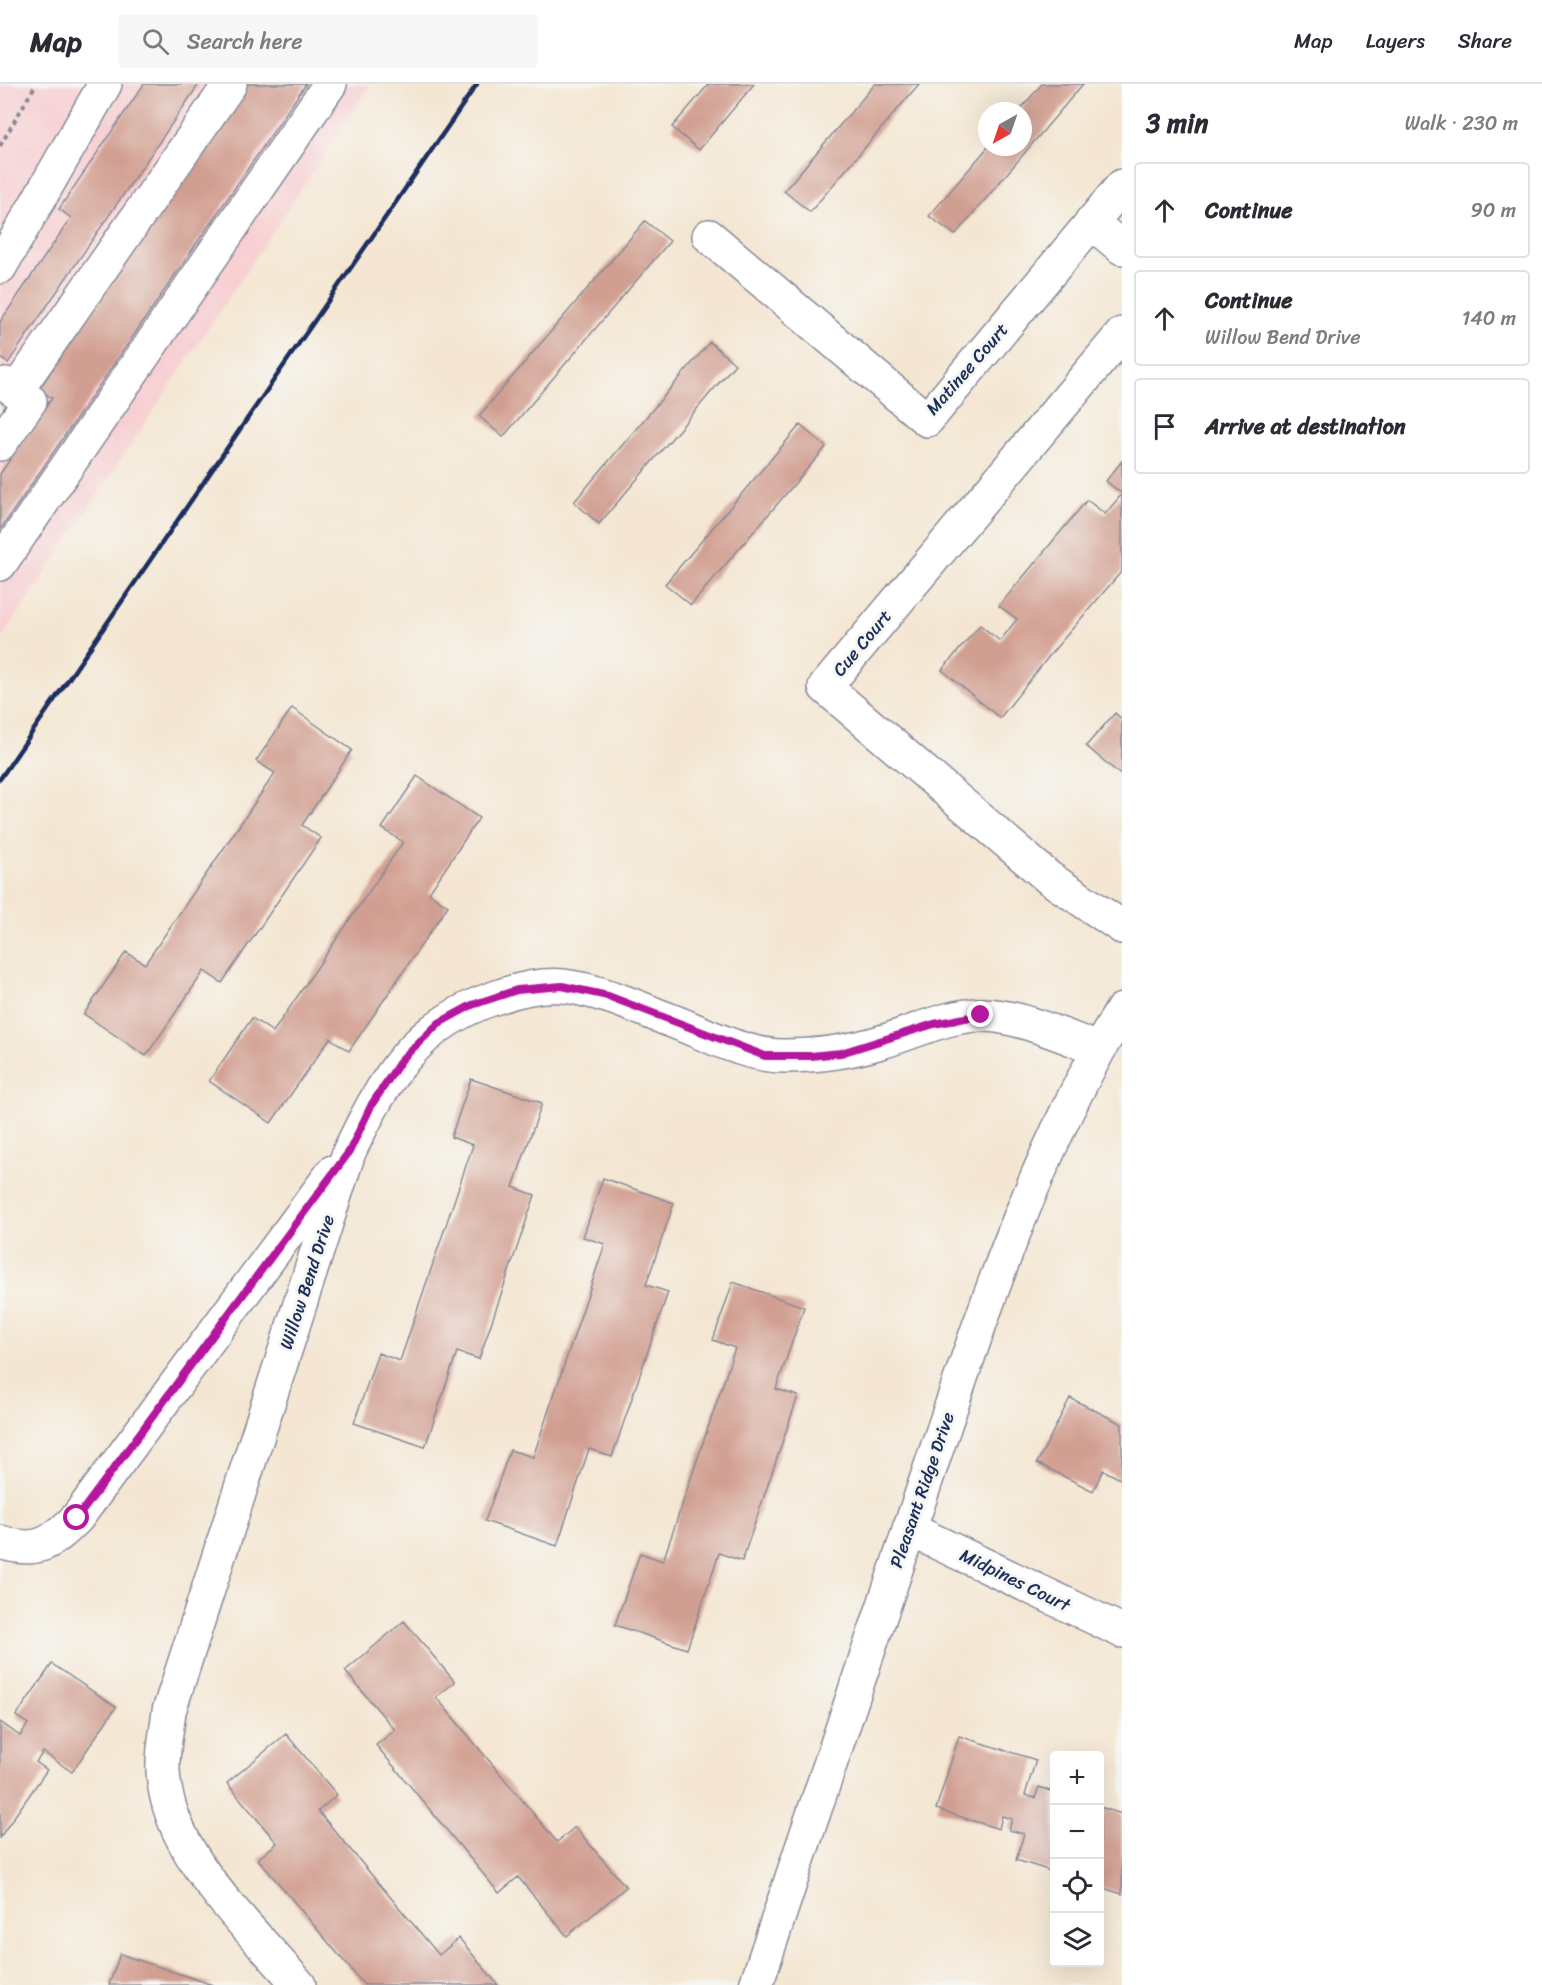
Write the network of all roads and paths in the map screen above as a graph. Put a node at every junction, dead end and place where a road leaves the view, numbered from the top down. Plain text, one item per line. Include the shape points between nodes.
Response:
1 (36, 84) edge
2 (105, 84) edge
3 (230, 84) edge
4 (330, 84) edge
5 (0, 146) edge
6 (1122, 186) edge
7 (1092, 222) junction
8 (709, 236) dead end
9 (1122, 248) edge
10 (0, 267) edge
11 (1122, 334) edge
12 (8, 386) edge
13 (0, 444) edge
14 (0, 564) edge
15 (1122, 927) edge
16 (1122, 1010) edge
17 (1098, 1049) junction
18 (349, 1152) junction
19 (909, 1529) junction
20 (0, 1542) edge
21 (1122, 1631) edge
22 (299, 1985) edge
23 (756, 1985) edge

1 - 5 path
2 - 10 street
3 - 12 street
4 - 14 street
6 - 7 street, Matinee Court
7 - 8 street, Matinee Court via 927,420
7 - 9 street
11 - 15 street, Cue Court via 825,687 1049,878
12 - 13 street via 30,401
16 - 17 street, Pleasant Ridge Drive
17 - 18 street, Willow Bend Drive via 1035,1025 981,1015 934,1024 841,1053 765,1056 608,996 562,986 517,990 472,1005 432,1030 402,1059 372,1104
17 - 19 street, Pleasant Ridge Drive via 1048,1152 994,1281
18 - 20 street via 77,1518 59,1536 39,1547 19,1548
18 - 22 street, Willow Bend Drive via 169,1711 163,1770 172,1817 198,1867
19 - 21 street, Midpines Court
19 - 23 street, Pleasant Ridge Drive

